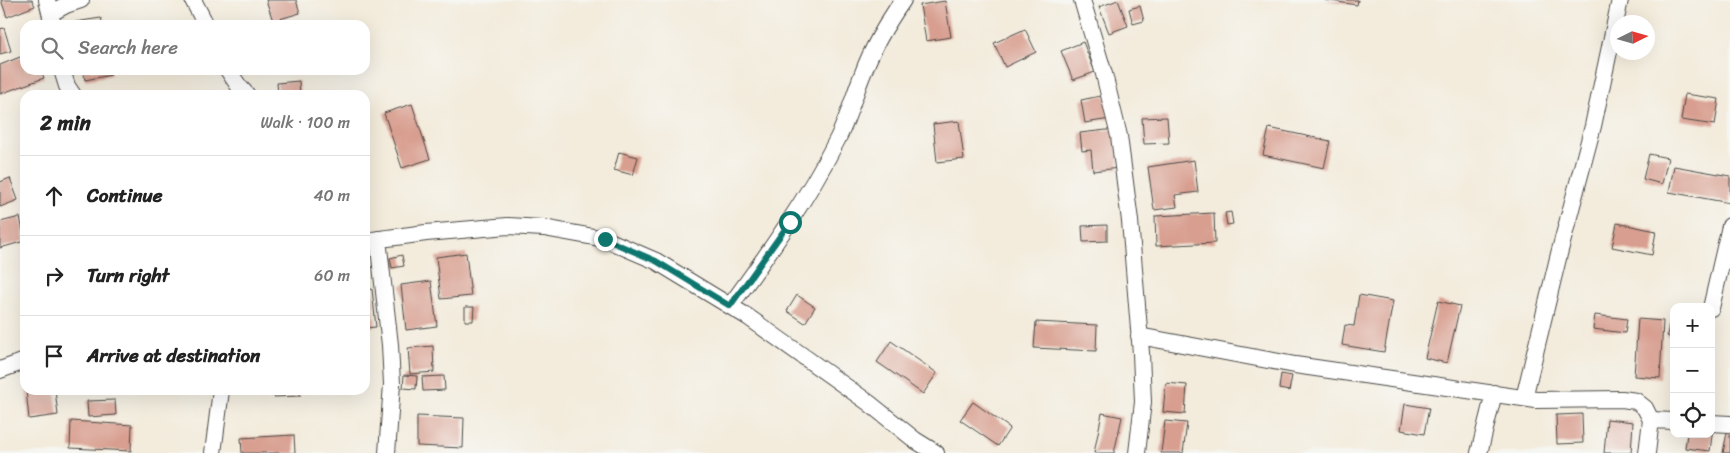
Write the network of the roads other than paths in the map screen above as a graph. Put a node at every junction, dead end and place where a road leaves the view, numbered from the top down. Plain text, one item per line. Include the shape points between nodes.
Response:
1 (81, 0) edge
2 (193, 0) edge
3 (904, 0) edge
4 (1082, 0) edge
5 (1620, 0) edge
6 (50, 13) edge
7 (203, 20) edge
8 (64, 75) edge
9 (231, 75) edge
10 (70, 90) edge
11 (242, 90) edge
12 (1730, 227) edge
13 (372, 240) edge
14 (1712, 303) edge
15 (730, 306) junction
16 (1139, 336) junction
17 (20, 363) edge
18 (0, 370) edge
19 (1494, 393) junction
20 (220, 395) edge
21 (1524, 398) junction
22 (1651, 420) junction
23 (1670, 421) edge
24 (1715, 423) edge
25 (1730, 424) edge
26 (212, 453) edge
27 (387, 453) edge
28 (936, 453) edge
29 (1137, 453) edge
30 (1479, 453) edge
31 (1647, 453) edge

1 - 6 street
2 - 7 street
3 - 15 street via 876,43 838,138 822,168 790,222
4 - 16 street via 1118,136 1130,221
5 - 21 street via 1593,126
8 - 10 street
9 - 11 street
12 - 14 street
13 - 15 street via 508,226 544,228 605,239 656,261
13 - 27 street via 390,345 392,384
15 - 28 street
16 - 19 street via 1295,365
16 - 29 street via 1142,402
17 - 18 street
19 - 21 street
19 - 30 street
20 - 26 street
21 - 22 street via 1636,401 1645,408
22 - 23 street
22 - 31 street
24 - 25 street

